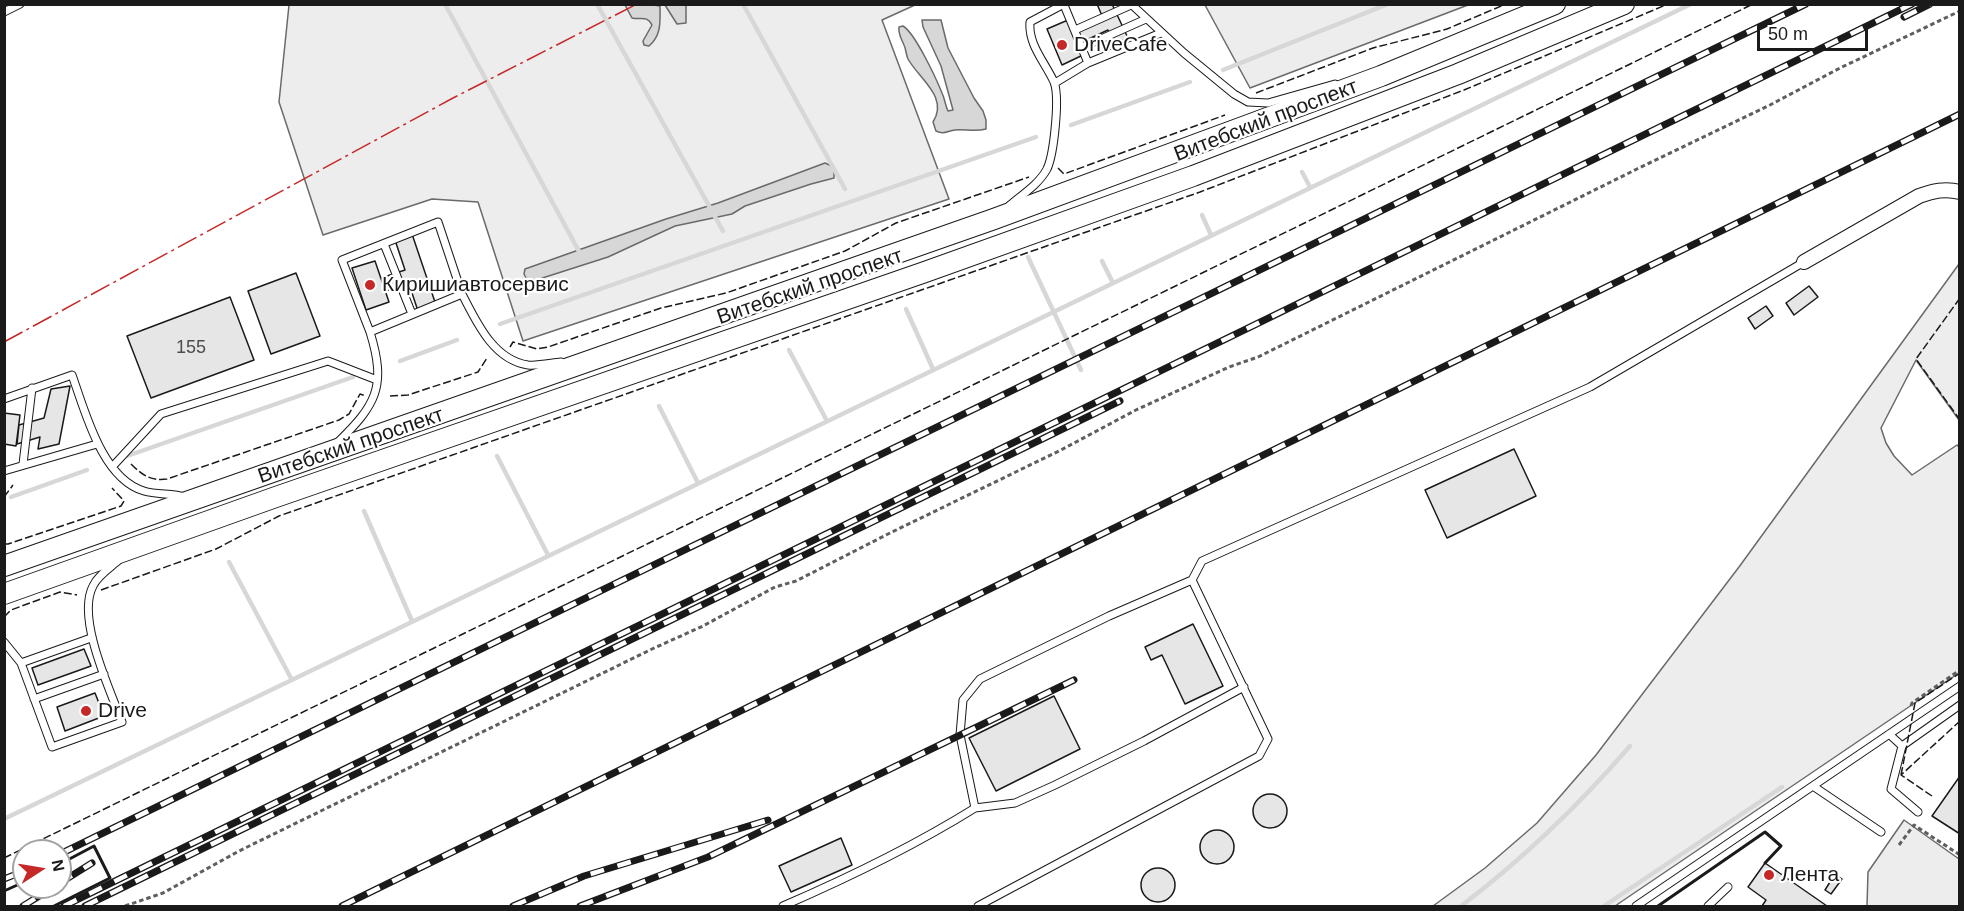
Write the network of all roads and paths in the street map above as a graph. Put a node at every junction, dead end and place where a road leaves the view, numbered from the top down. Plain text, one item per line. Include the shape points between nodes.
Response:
1 (20, 4) edge
2 (1064, 4) edge
3 (1555, 4) edge
4 (1624, 4) edge
5 (1131, 5) edge
6 (1959, 11) edge
7 (4, 12) edge
8 (1146, 19) junction
9 (1075, 30) junction
10 (1161, 33) junction
11 (1083, 47) junction
12 (1088, 63) junction
13 (1381, 76) junction
14 (1054, 83) junction
15 (1959, 192) edge
16 (994, 219) junction
17 (384, 244) junction
18 (1804, 262) joint
19 (462, 294) junction
20 (412, 314) junction
21 (370, 332) junction
22 (591, 361) junction
23 (377, 380) junction
24 (32, 388) junction
25 (4, 399) edge
26 (97, 444) junction
27 (326, 454) junction
28 (23, 464) junction
29 (113, 466) junction
30 (4, 471) edge
31 (195, 499) junction
32 (132, 549) junction
33 (4, 566) edge
34 (1192, 580) junction
35 (4, 594) edge
36 (92, 638) junction
37 (4, 642) edge
38 (21, 663) junction
39 (104, 674) junction
40 (1959, 686) edge
41 (1244, 687) junction
42 (34, 699) junction
43 (1959, 705) edge
44 (1889, 734) junction
45 (1902, 746) junction
46 (1813, 786) junction
47 (975, 808) junction
48 (1918, 812) dead end
49 (1881, 832) dead end
50 (1899, 845) dead end
51 (1959, 855) edge
52 (1728, 887) dead end
53 (125, 906) edge
54 (783, 906) edge
55 (978, 906) edge
56 (1636, 906) edge
57 (1708, 906) edge

1 - 7 lane
2 - 9 lane
2 - 14 lane via 1030,22 1029,34
3 - 13 main road, Витебский проспект
4 - 32 main road, Витебский проспект via 1458,74 1193,176
5 - 8 lane
5 - 9 lane
6 - 53 path via 1258,357 1136,410 796,581 775,587 703,626 248,847 163,893
8 - 10 lane
8 - 11 lane
9 - 11 lane
10 - 12 lane
10 - 13 lane via 1248,102 1268,103 1325,86
11 - 12 lane
12 - 14 lane
13 - 16 main road, Витебский проспект
14 - 16 lane via 1056,106 1048,167 1041,179
15 - 18 street via 1949,189 1919,196
16 - 22 main road, Витебский проспект
17 - 19 lane via 438,222
17 - 20 lane
17 - 21 lane via 342,260
18 - 34 lane via 1590,387 1202,561
19 - 20 lane
19 - 22 lane via 486,336 516,361
20 - 21 lane
21 - 23 lane
22 - 27 main road, Витебский проспект
23 - 27 lane via 373,401 366,412
23 - 29 lane via 328,361 161,414
24 - 25 lane
24 - 26 lane via 72,375
24 - 28 lane
26 - 28 lane
26 - 29 lane
27 - 31 main road, Витебский проспект
28 - 30 lane
29 - 31 lane via 128,484 143,491
31 - 33 main road, Витебский проспект
32 - 35 main road, Витебский проспект
32 - 36 lane via 92,587
34 - 41 lane
34 - 47 lane via 1109,615 980,680 963,700 960,735
36 - 38 lane
36 - 39 lane
37 - 38 lane
38 - 42 lane
39 - 42 lane
39 - 42 lane via 122,722 52,747
40 - 44 lane
41 - 47 lane via 1015,803
41 - 55 lane via 1268,739 1259,756
43 - 45 lane
44 - 45 lane
44 - 46 lane
45 - 48 lane via 1891,789
46 - 49 lane
46 - 56 lane
47 - 54 lane via 929,837 849,878
50 - 51 path via 1914,825
52 - 57 lane

